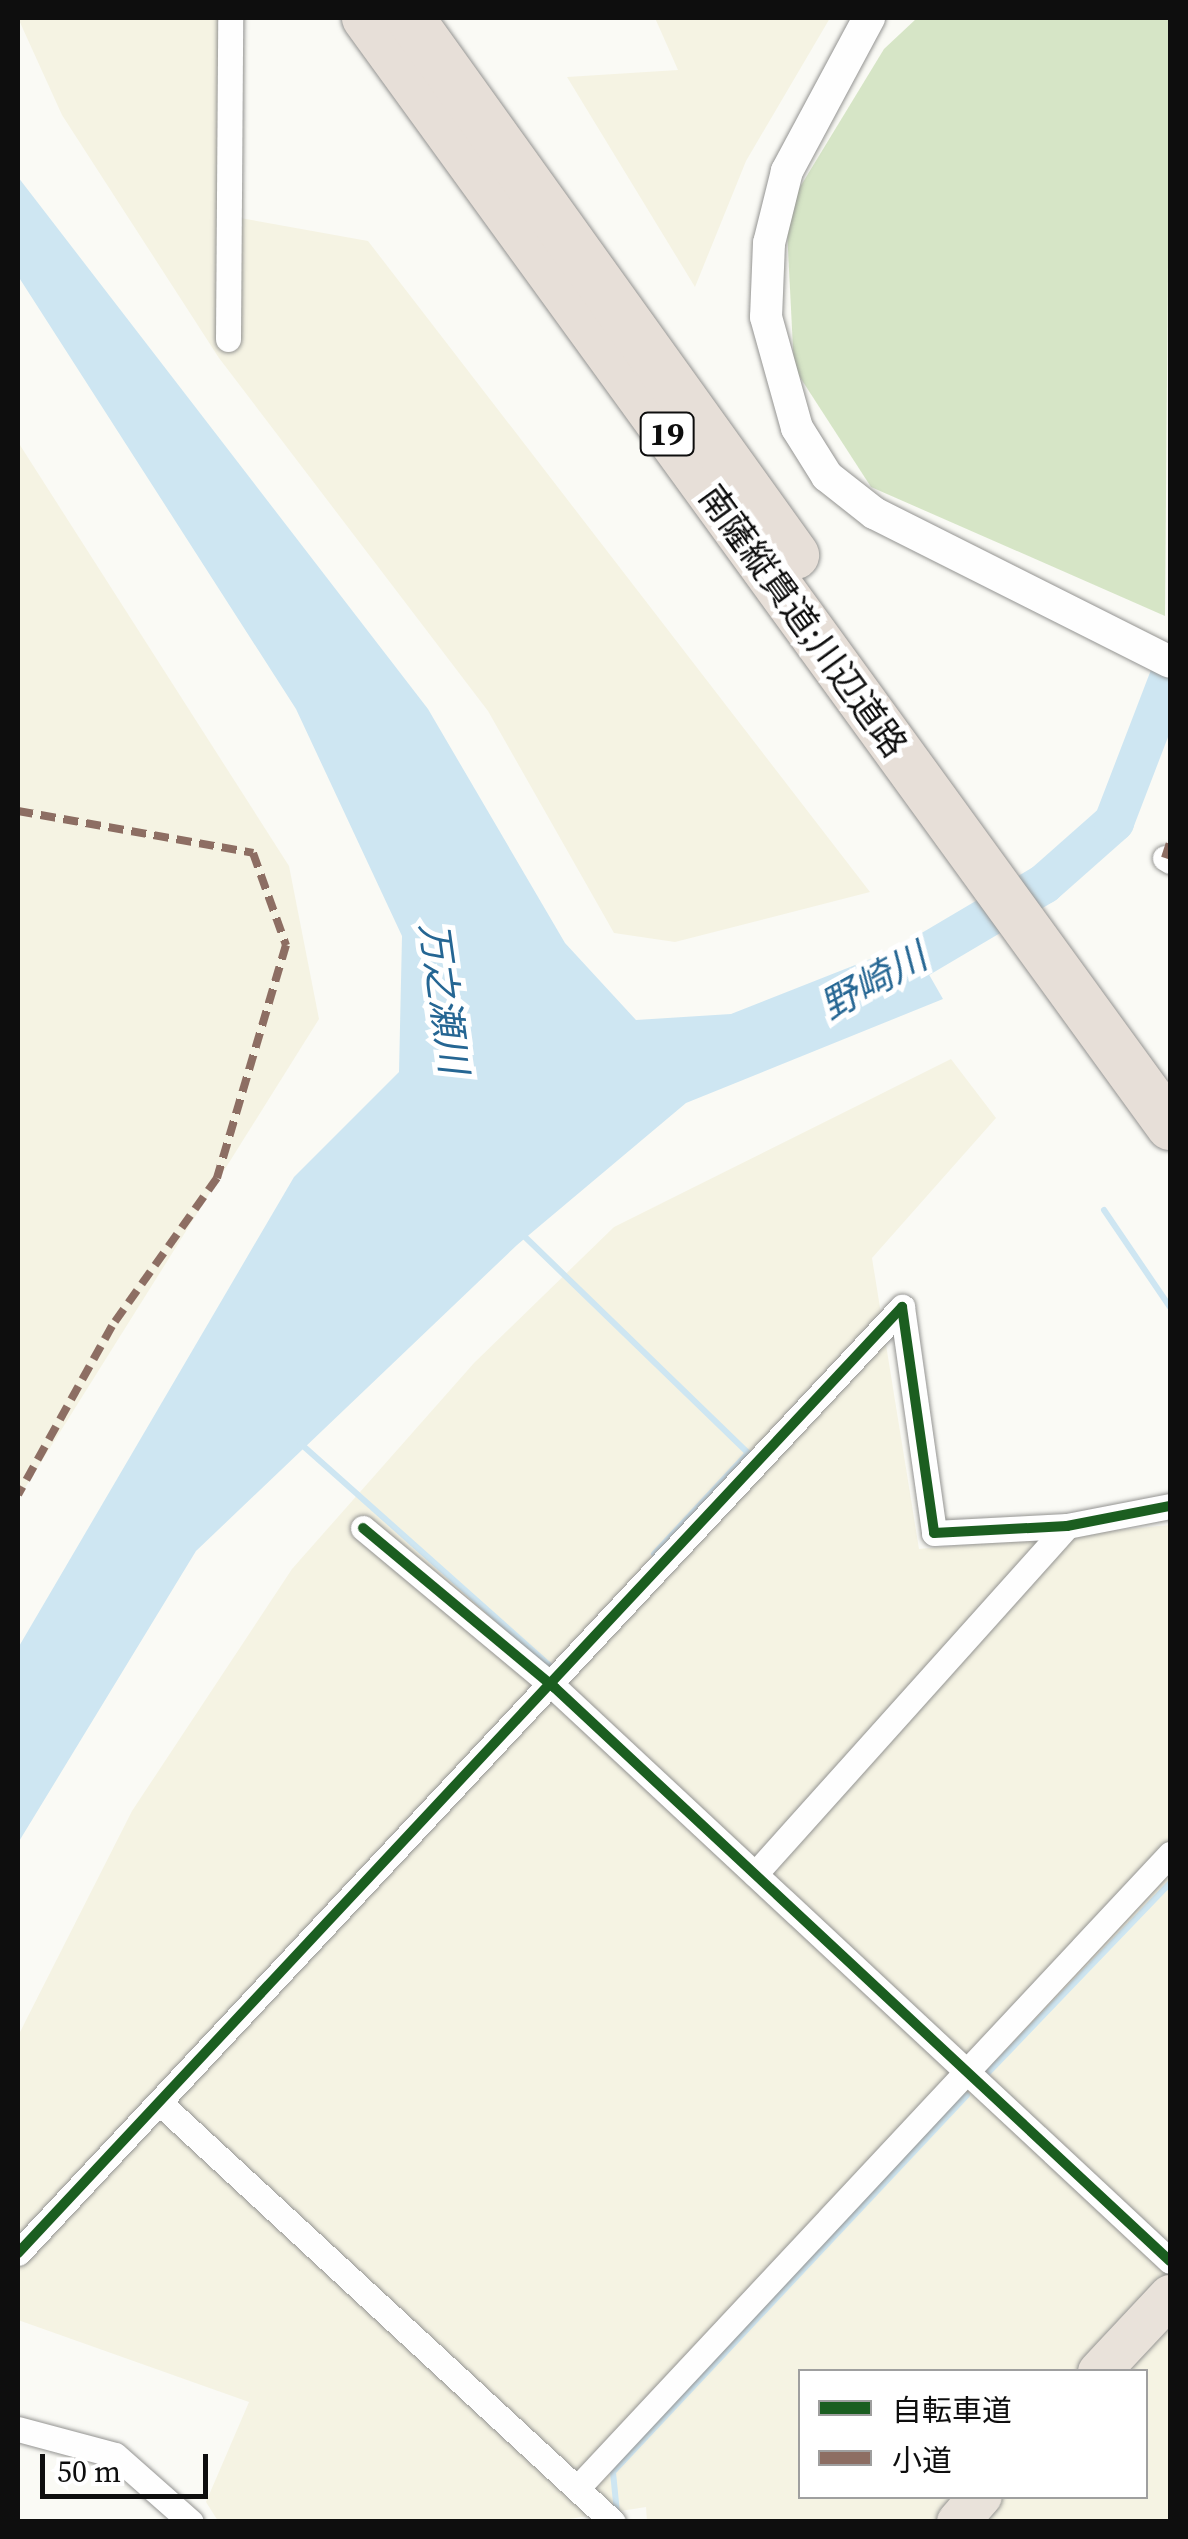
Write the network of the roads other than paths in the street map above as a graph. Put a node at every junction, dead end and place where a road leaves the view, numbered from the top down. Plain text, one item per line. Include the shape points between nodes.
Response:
1 (230, 18) edge
2 (366, 18) edge
3 (410, 18) edge
4 (870, 18) edge
5 (228, 340) dead end
6 (1170, 662) edge
7 (981, 840) junction
8 (1158, 1072) edge
9 (1170, 1126) edge
10 (1170, 1135) edge
11 (1170, 1506) edge
12 (1067, 1526) junction
13 (364, 1528) dead end
14 (554, 1687) junction
15 (1170, 1854) edge
16 (760, 1869) junction
17 (966, 2078) junction
18 (160, 2103) junction
19 (18, 2252) edge
20 (1170, 2262) edge
21 (1170, 2296) edge
22 (1102, 2369) edge
23 (18, 2429) edge
24 (582, 2483) junction
25 (978, 2499) edge
26 (612, 2521) edge
27 (191, 2522) edge
28 (958, 2522) edge

1 - 5 street
2 - 7 highway, 南薩縦貫道;川辺道路 / 19
3 - 7 highway, 南薩縦貫道;川辺道路 / 19
4 - 6 street via 786,171 769,243 766,317 792,414 827,476 874,513 1090,628
7 - 8 highway, 南薩縦貫道;川辺道路 / 19
8 - 9 highway, 南薩縦貫道;川辺道路 / 19
8 - 10 highway, 19
11 - 12 street
12 - 14 street via 934,1534 902,1307
12 - 16 street
13 - 14 street
14 - 16 street
14 - 18 street
15 - 17 street
16 - 17 street
17 - 20 street
17 - 24 street
18 - 19 street
18 - 24 street
21 - 22 highway
23 - 27 street via 114,2455
24 - 26 street
25 - 28 highway

